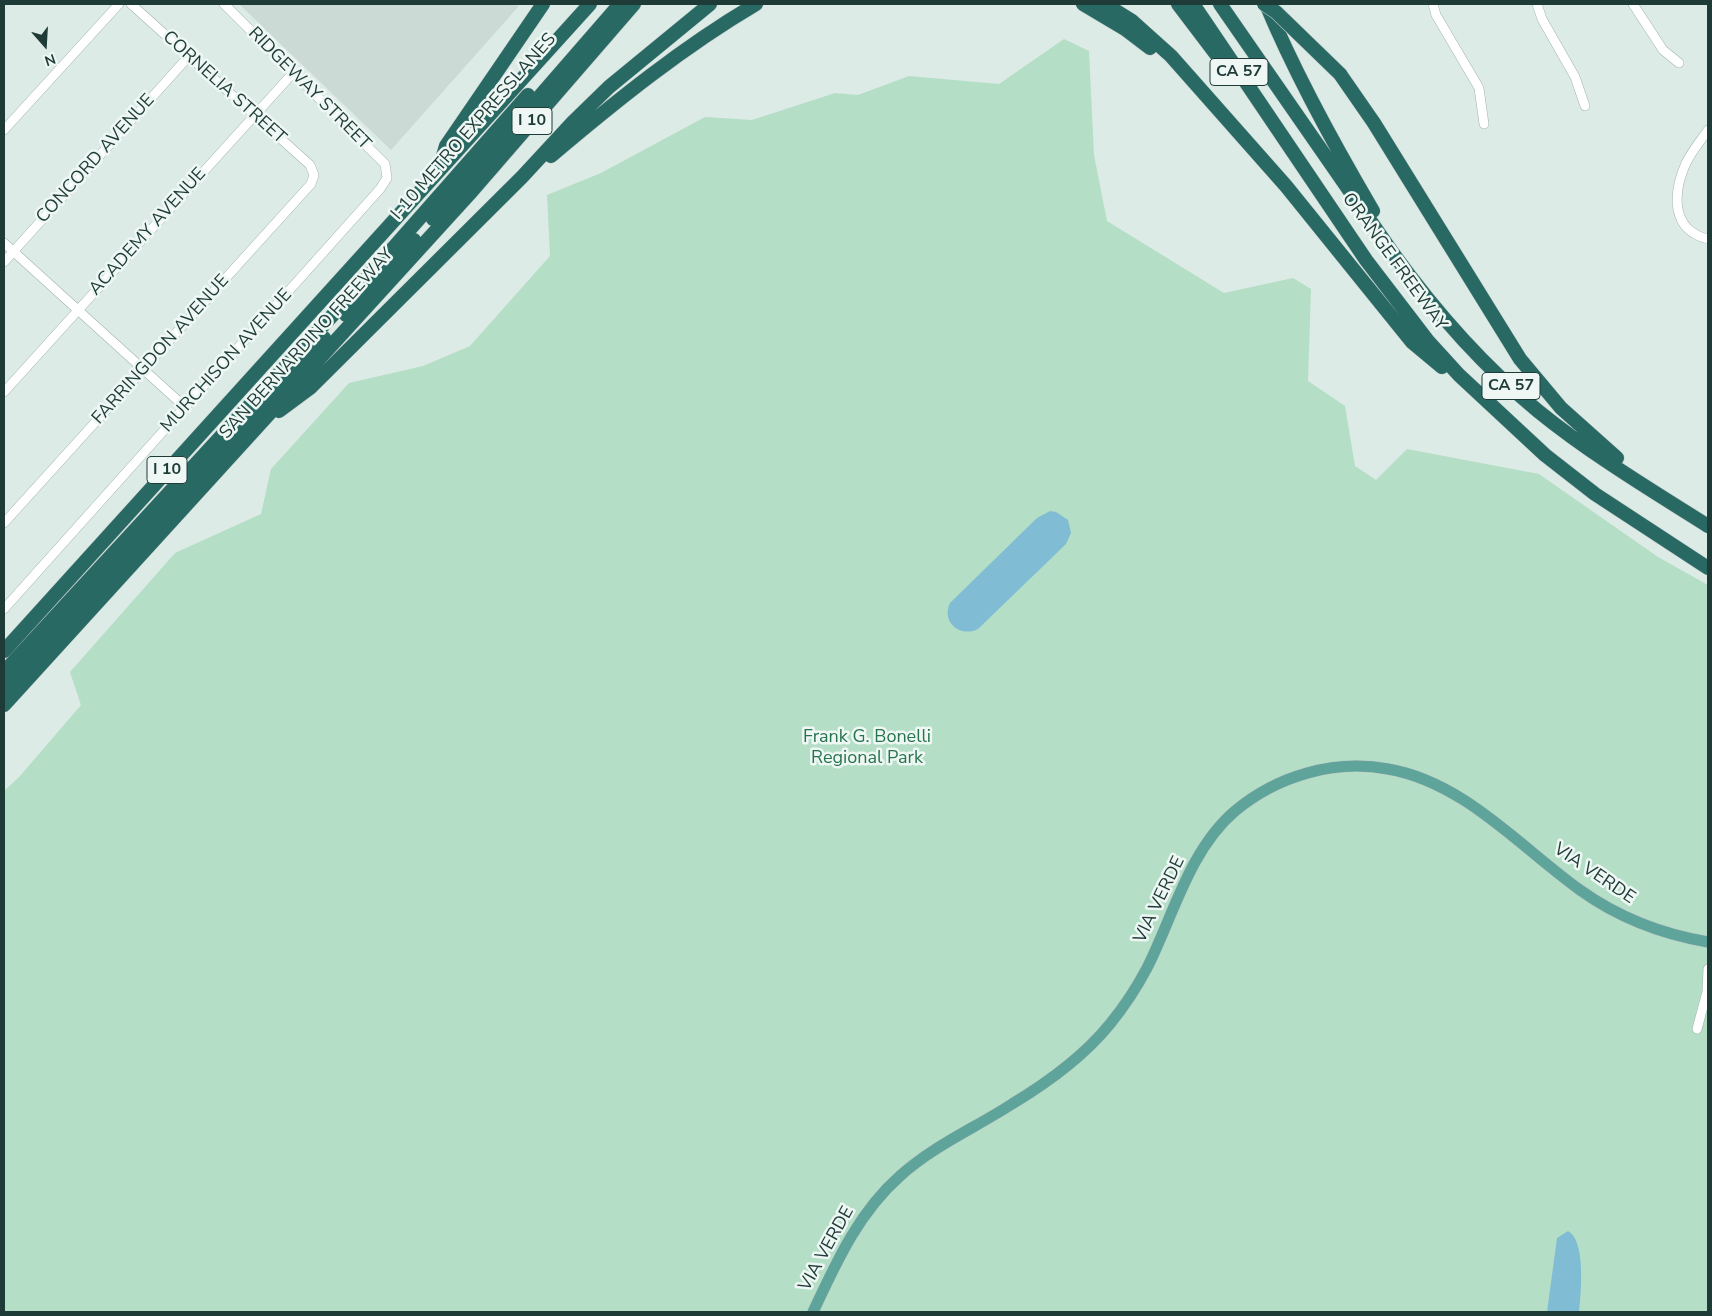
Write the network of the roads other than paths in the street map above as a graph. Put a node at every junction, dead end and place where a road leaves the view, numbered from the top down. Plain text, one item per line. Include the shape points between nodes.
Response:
1 (118, 4) edge
2 (131, 4) edge
3 (224, 4) edge
4 (542, 4) edge
5 (590, 4) edge
6 (607, 4) edge
7 (620, 4) edge
8 (634, 4) edge
9 (710, 4) edge
10 (756, 4) edge
11 (1083, 4) edge
12 (1105, 4) edge
13 (1178, 4) edge
14 (1193, 4) edge
15 (1220, 4) edge
16 (1265, 4) edge
17 (1433, 4) edge
18 (1537, 4) edge
19 (1633, 4) edge
20 (189, 56) junction
21 (1679, 63) dead end
22 (293, 73) junction
23 (1192, 81) junction
24 (1585, 106) dead end
25 (254, 116) junction
26 (1484, 124) dead end
27 (4, 130) edge
28 (1708, 130) edge
29 (1285, 140) junction
30 (314, 174) joint
31 (438, 174) junction
32 (522, 177) junction
33 (387, 178) joint
34 (1708, 239) edge
35 (4, 243) edge
36 (13, 252) junction
37 (1392, 252) junction
38 (4, 262) edge
39 (78, 310) junction
40 (144, 369) junction
41 (4, 392) edge
42 (186, 408) junction
43 (1495, 410) junction
44 (256, 428) junction
45 (1655, 492) junction
46 (4, 523) edge
47 (1708, 526) edge
48 (1708, 568) edge
49 (4, 609) edge
50 (4, 651) edge
51 (4, 672) edge
52 (4, 688) edge
53 (4, 705) edge
54 (1708, 942) edge
55 (1708, 969) edge
56 (1697, 1029) dead end
57 (812, 1312) edge

1 - 27 street
2 - 20 street, CORNELIA STREET
3 - 22 street, RIDGEWAY STREET
4 - 31 highway via 446,146
5 - 31 highway, SAN BERNARDINO FREEWAY / I 10
6 - 51 highway, I-10 METRO EXPRESSLANES via 366,279
7 - 52 highway, I-10 METRO EXPRESSLANES via 429,224
8 - 44 highway, SAN BERNARDINO FREEWAY / I 10 via 472,191
9 - 32 highway via 609,87
10 - 32 highway via 658,70
11 - 23 highway via 1125,29
12 - 23 highway via 1132,21 1158,44
13 - 29 highway
14 - 29 highway, ORANGE FREEWAY / CA 57
15 - 37 highway, ORANGE FREEWAY / CA 57
16 - 37 highway via 1304,87 1380,223
16 - 45 highway, bridge via 1340,74 1374,123 1520,359 1561,408
17 - 26 street via 1436,15 1479,88
18 - 24 street via 1575,77
19 - 21 street via 1662,50
20 - 25 street, CORNELIA STREET
20 - 36 street, CONCORD AVENUE
22 - 25 street, ACADEMY AVENUE
22 - 33 street, RIDGEWAY STREET via 384,164
23 - 43 highway via 1286,186 1412,342
25 - 30 street, CORNELIA STREET via 310,165
25 - 39 street, ACADEMY AVENUE
28 - 34 street via 1686,162 1676,194 1678,214 1688,230
29 - 43 highway, ORANGE FREEWAY / CA 57 via 1398,305 1459,375
30 - 40 street, FARRINGDON AVENUE via 311,184
31 - 50 highway, SAN BERNARDINO FREEWAY / I 10 via 307,314
32 - 44 highway via 310,388
33 - 42 street, MURCHISON AVENUE
35 - 36 street
36 - 38 street, CONCORD AVENUE
36 - 39 street
37 - 45 highway, ORANGE FREEWAY / CA 57 via 1419,290 1467,345 1538,411
39 - 40 street
39 - 41 street, ACADEMY AVENUE
40 - 42 street
40 - 46 street, FARRINGDON AVENUE
42 - 49 street, MURCHISON AVENUE
43 - 48 highway, ORANGE FREEWAY / CA 57 via 1595,494
44 - 53 highway, SAN BERNARDINO FREEWAY / I 10
45 - 47 highway, ORANGE FREEWAY / CA 57
54 - 57 main road, VIA VERDE via 1657,931 1612,909 1581,891 1489,818 1423,778 1390,769 1356,766 1332,767 1292,778 1233,813 1210,841 1188,875 1146,970 1110,1023 1052,1076 1014,1104 936,1149 901,1175 872,1203 846,1244
55 - 56 street via 1707,992

